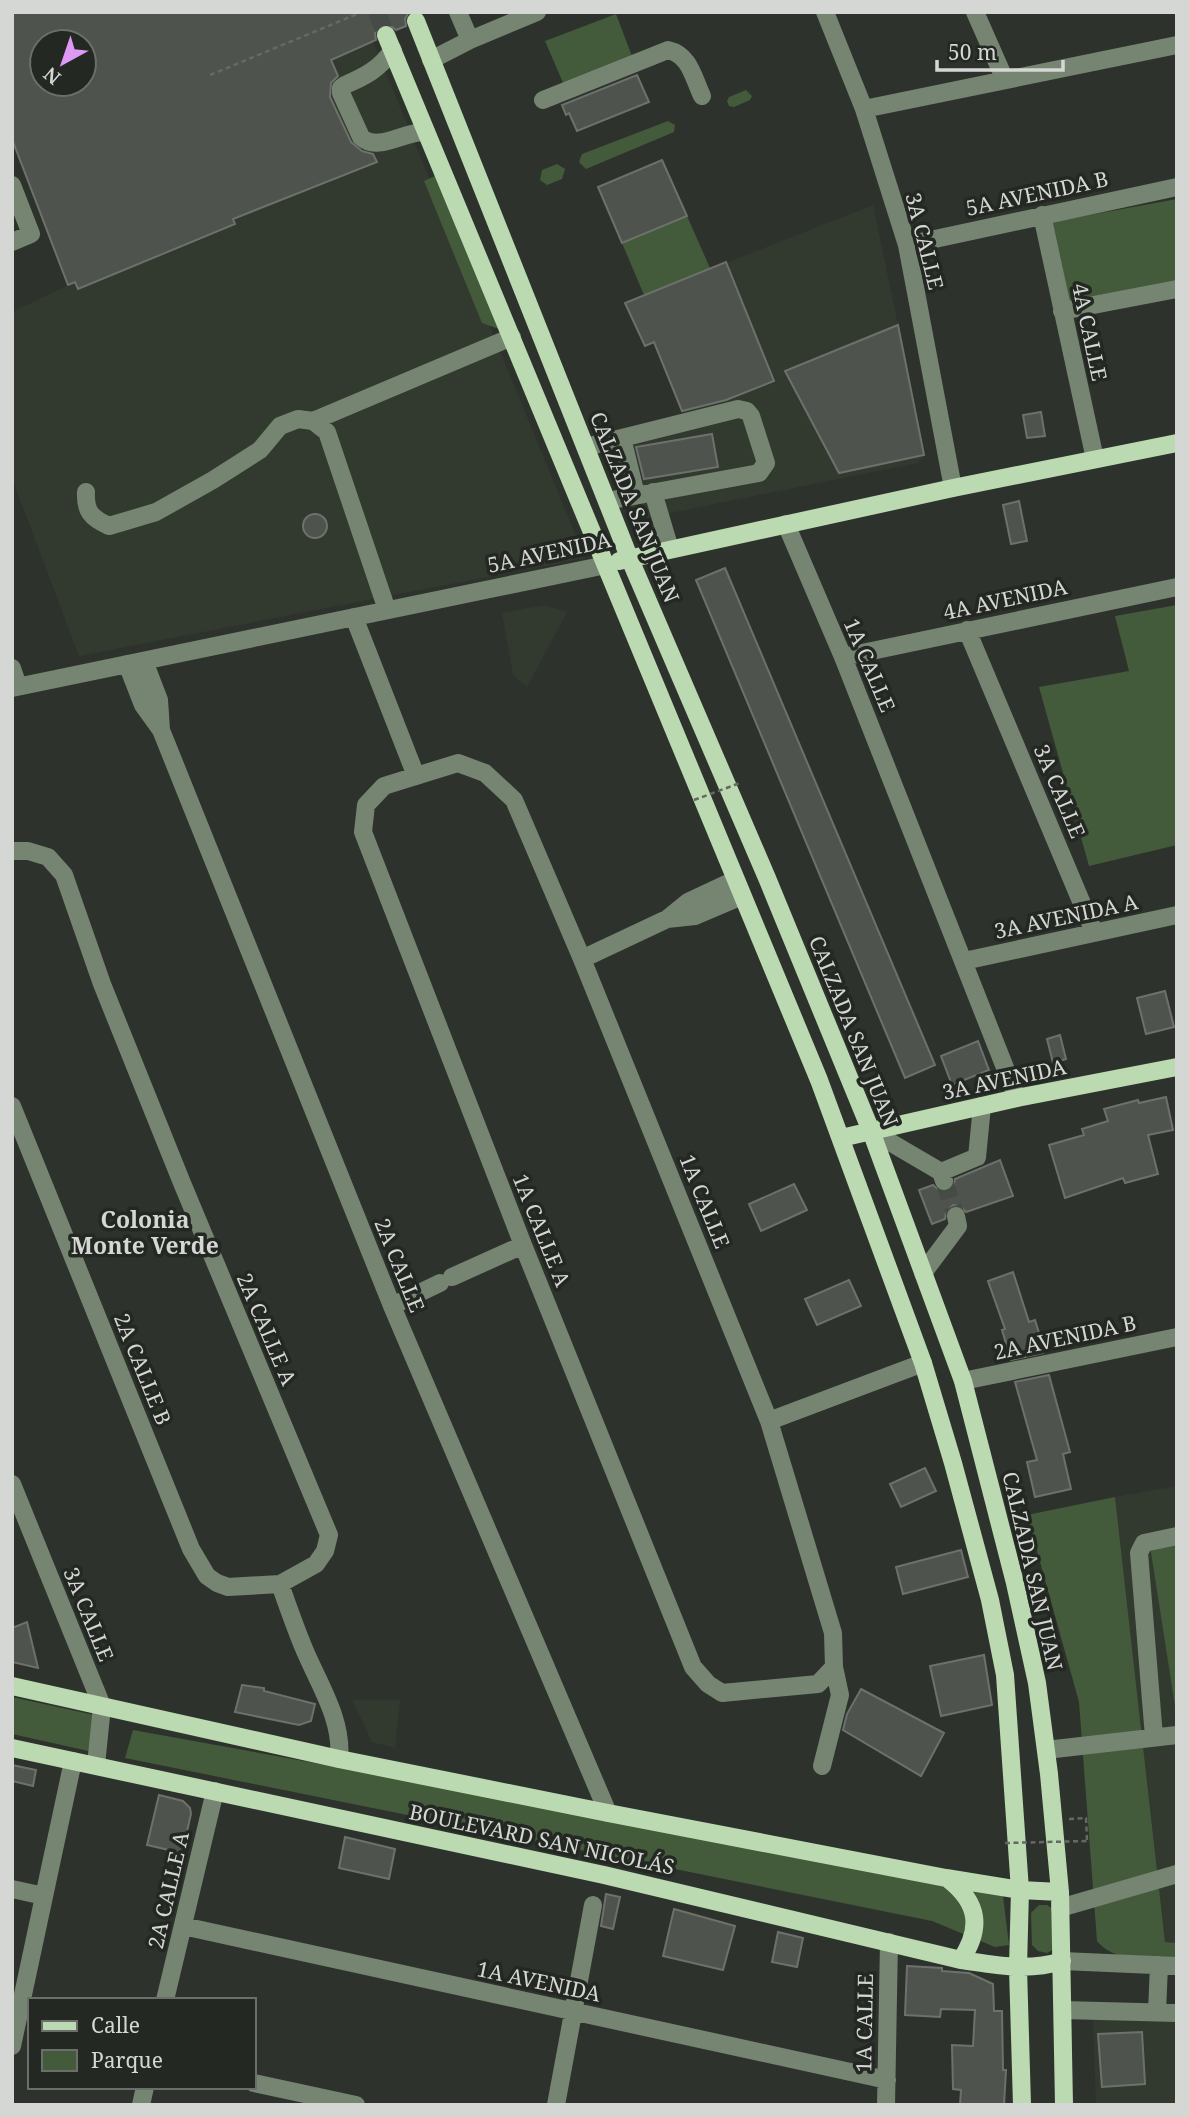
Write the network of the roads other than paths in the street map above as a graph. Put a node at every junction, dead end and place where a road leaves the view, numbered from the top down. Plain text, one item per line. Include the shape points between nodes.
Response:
1 (458, 12) edge
2 (537, 12) edge
3 (825, 12) edge
4 (975, 12) edge
5 (504, 19) edge
6 (416, 21) dead end
7 (470, 40) junction
8 (389, 43) joint
9 (1177, 45) edge
10 (432, 60) junction
11 (1004, 80) junction
12 (702, 96) dead end
13 (544, 100) dead end
14 (864, 109) junction
15 (426, 132) junction
16 (12, 185) edge
17 (1177, 187) edge
18 (1042, 215) junction
19 (12, 242) edge
20 (907, 246) junction
21 (1177, 289) edge
22 (1062, 311) junction
23 (512, 337) junction
24 (313, 421) junction
25 (622, 438) junction
26 (1177, 443) edge
27 (586, 447) junction
28 (1095, 459) junction
29 (953, 488) junction
30 (86, 492) dead end
31 (644, 494) junction
32 (607, 501) junction
33 (786, 524) junction
34 (670, 549) junction
35 (629, 557) junction
36 (606, 565) junction
37 (1177, 587) edge
38 (387, 610) junction
39 (354, 617) junction
40 (967, 629) junction
41 (843, 656) junction
42 (135, 662) junction
43 (12, 667) edge
44 (15, 687) edge
45 (416, 776) junction
46 (12, 850) edge
47 (738, 888) junction
48 (1177, 915) edge
49 (1094, 932) junction
50 (582, 959) junction
51 (964, 961) junction
52 (1177, 1067) edge
53 (1017, 1098) junction
54 (12, 1106) edge
55 (982, 1106) junction
56 (871, 1131) junction
57 (841, 1138) junction
58 (956, 1216) tunnel mouth
59 (523, 1245) junction
60 (923, 1273) junction
61 (392, 1306) junction
62 (1177, 1337) edge
63 (923, 1363) junction
64 (963, 1381) junction
65 (769, 1420) junction
66 (12, 1484) edge
67 (1177, 1536) edge
68 (280, 1584) junction
69 (834, 1667) junction
70 (12, 1686) edge
71 (102, 1706) junction
72 (1177, 1735) edge
73 (1154, 1737) junction
74 (12, 1748) edge
75 (1046, 1750) junction
76 (339, 1759) junction
77 (73, 1761) junction
78 (96, 1765) junction
79 (822, 1766) dead end
80 (215, 1791) junction
81 (608, 1814) junction
82 (1177, 1874) edge
83 (946, 1878) junction
84 (12, 1889) edge
85 (1020, 1890) junction
86 (44, 1895) junction
87 (1060, 1900) junction
88 (593, 1905) dead end
89 (183, 1926) junction
90 (889, 1942) junction
91 (961, 1960) junction
92 (1062, 1961) junction
93 (1168, 1966) edge
94 (1017, 1968) junction
95 (165, 1998) edge
96 (1063, 2010) junction
97 (575, 2012) junction
98 (1157, 2012) junction
99 (1177, 2013) edge
100 (13, 2035) edge
101 (887, 2080) junction
102 (256, 2083) edge
103 (356, 2105) edge
104 (556, 2105) edge
105 (886, 2105) edge
106 (1022, 2105) edge
107 (1064, 2105) edge

1 - 7 street
2 - 5 street
3 - 14 street, 3A CALLE
4 - 11 street
5 - 7 street
6 - 10 main road, CALZADA SAN JUAN
7 - 10 street
8 - 15 main road
8 - 15 street via 383,64 345,85 341,93 366,141 375,144
9 - 11 street
10 - 27 main road, CALZADA SAN JUAN
11 - 14 street
12 - 13 street via 686,60 668,50
14 - 20 street, 3A CALLE
15 - 23 main road
16 - 19 street via 31,234
17 - 18 street, 5A AVENIDA B
18 - 20 street, 5A AVENIDA B
18 - 22 street, 4A CALLE
20 - 29 street, 3A CALLE
21 - 22 street
22 - 28 street, 4A CALLE
23 - 24 street
23 - 36 main road
24 - 30 street via 298,419 280,426 260,450 156,512 109,526 93,519 85,507
24 - 38 street via 327,432
25 - 27 street
25 - 31 street
25 - 31 street via 738,409 751,416 766,463 759,473
26 - 28 main road, 5A AVENIDA
27 - 32 main road, CALZADA SAN JUAN
28 - 29 main road, 5A AVENIDA
29 - 33 main road, 5A AVENIDA
31 - 32 street
31 - 34 street
32 - 35 main road, CALZADA SAN JUAN
33 - 34 main road, 5A AVENIDA
33 - 41 street, 1A CALLE
34 - 35 main road, 5A AVENIDA
35 - 36 main road, 5A AVENIDA
35 - 56 main road, CALZADA SAN JUAN
36 - 38 street, 5A AVENIDA
36 - 47 main road
37 - 40 street, 4A AVENIDA
38 - 39 street, 5A AVENIDA
39 - 42 street, 5A AVENIDA
39 - 45 street
40 - 41 street, 4A AVENIDA
40 - 49 street, 3A CALLE
41 - 51 street, 1A CALLE
42 - 44 street, 5A AVENIDA
42 - 61 street, 2A CALLE via 159,700 161,730
43 - 44 street
45 - 50 street, 1A CALLE via 458,763 485,773 514,800
45 - 59 street, 1A CALLE A via 384,786 366,805 363,832
46 - 68 street, 2A CALLE A via 48,857 64,875 102,984 197,1222 329,1535 326,1551 316,1564
47 - 50 street via 688,902 667,919
47 - 57 main road
48 - 49 street, 3A AVENIDA A
49 - 51 street, 3A AVENIDA A
50 - 65 street, 1A CALLE
51 - 53 street, 1A CALLE
52 - 53 main road, 3A AVENIDA
53 - 55 main road, 3A AVENIDA
54 - 68 street, 2A CALLE B via 191,1549 216,1583 228,1587
55 - 56 main road, 3A AVENIDA
55 - 56 street via 977,1157 943,1176
56 - 57 main road, 3A AVENIDA
56 - 60 main road, CALZADA SAN JUAN
57 - 63 main road
58 - 60 street via 958,1226
59 - 61 street
59 - 69 street, 1A CALLE A via 693,1668 722,1693 818,1684
60 - 64 main road, CALZADA SAN JUAN
61 - 81 street, 2A CALLE
62 - 64 street, 2A AVENIDA B
63 - 65 street
63 - 85 main road via 990,1600 1005,1675
64 - 75 main road, CALZADA SAN JUAN via 1016,1583
65 - 69 street, 1A CALLE via 833,1633
66 - 71 street, 3A CALLE
67 - 73 street via 1144,1543 1139,1553
68 - 76 street via 338,1727
69 - 79 street, 1A CALLE via 840,1695
70 - 71 main road, BOULEVARD SAN NICOLÁS
71 - 76 main road, BOULEVARD SAN NICOLÁS
71 - 78 street, 3A CALLE
72 - 73 street
73 - 75 street
74 - 77 main road, BOULEVARD SAN NICOLÁS
75 - 87 main road, CALZADA SAN JUAN
76 - 81 main road, BOULEVARD SAN NICOLÁS
77 - 78 main road, BOULEVARD SAN NICOLÁS
77 - 86 street
78 - 80 main road, BOULEVARD SAN NICOLÁS
80 - 89 street, 2A CALLE A
80 - 90 main road, BOULEVARD SAN NICOLÁS
81 - 83 main road, BOULEVARD SAN NICOLÁS
82 - 87 street
83 - 85 main road, BOULEVARD SAN NICOLÁS
83 - 91 main road via 962,1890 974,1916 971,1944
84 - 86 street
85 - 87 main road, BOULEVARD SAN NICOLÁS
85 - 94 main road
86 - 100 street
87 - 92 main road, CALZADA SAN JUAN
88 - 97 street
89 - 95 street, 2A CALLE A
89 - 97 street, 1A AVENIDA
90 - 91 main road, BOULEVARD SAN NICOLÁS
90 - 101 street, 1A CALLE
91 - 94 main road, BOULEVARD SAN NICOLÁS
92 - 93 street
92 - 94 main road, BOULEVARD SAN NICOLÁS
92 - 96 main road, CALZADA SAN JUAN
93 - 98 street
94 - 106 main road
96 - 98 street
96 - 107 main road, CALZADA SAN JUAN
97 - 101 street, 1A AVENIDA
97 - 104 street
98 - 99 street
101 - 105 street, 1A CALLE
102 - 103 street

